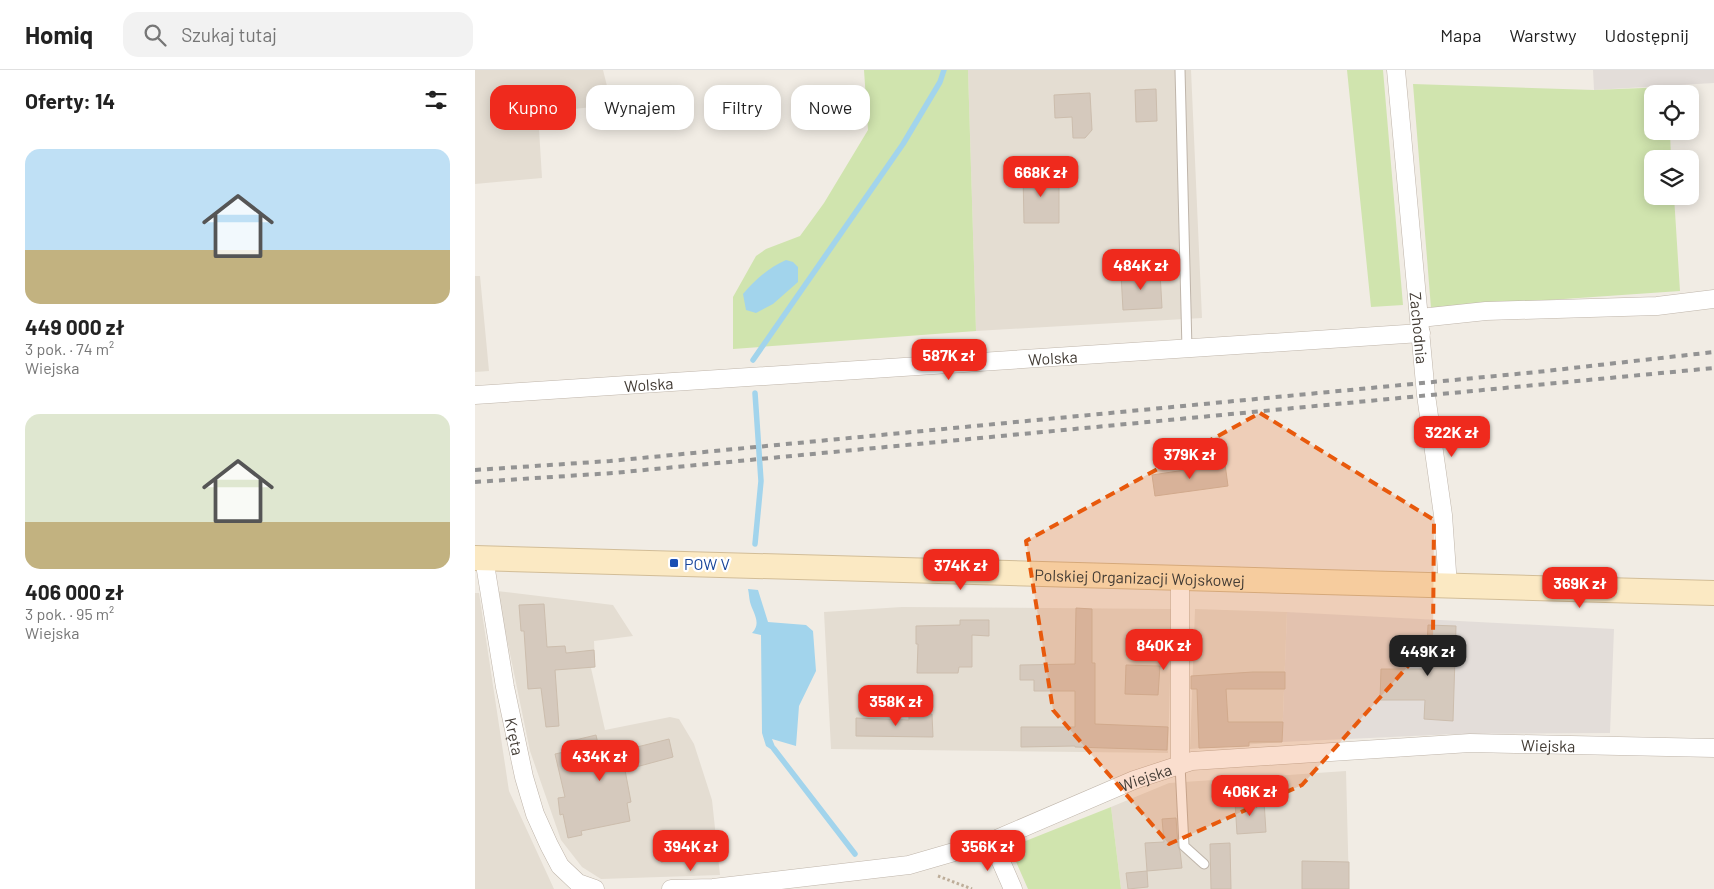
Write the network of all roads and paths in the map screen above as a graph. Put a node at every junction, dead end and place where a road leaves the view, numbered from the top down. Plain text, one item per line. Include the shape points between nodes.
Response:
1 (1179, 70) edge
2 (1396, 70) edge
3 (1714, 299) edge
4 (1420, 326) junction
5 (1187, 349) junction
6 (475, 395) edge
7 (479, 558) edge
8 (1180, 578) junction
9 (1448, 586) junction
10 (1714, 593) edge
11 (1714, 748) edge
12 (1180, 765) junction
13 (992, 841) junction
14 (1204, 864) dead end
15 (909, 865) junction
16 (713, 888) edge
17 (595, 889) edge
18 (671, 889) edge
19 (972, 889) edge
20 (1013, 889) edge

1 - 5 lane
2 - 4 street, Zachodnia
3 - 4 street, Wolska via 1657,306 1486,311
4 - 5 street, Wolska
4 - 9 street, Zachodnia via 1443,516
5 - 6 street, Wolska
7 - 8 main road, Polskiej Organizacji Wojskowej
7 - 17 street, Kręta via 524,777 535,814 560,866 578,883
8 - 9 main road, Polskiej Organizacji Wojskowej
8 - 12 street
9 - 10 main road, Polskiej Organizacji Wojskowej
11 - 12 street, Wiejska via 1470,743 1192,761
12 - 13 street, Wiejska via 1134,780
12 - 14 lane via 1184,846
13 - 15 street, Wiejska
13 - 20 street
15 - 16 street, Wiejska
15 - 19 path
16 - 18 street

